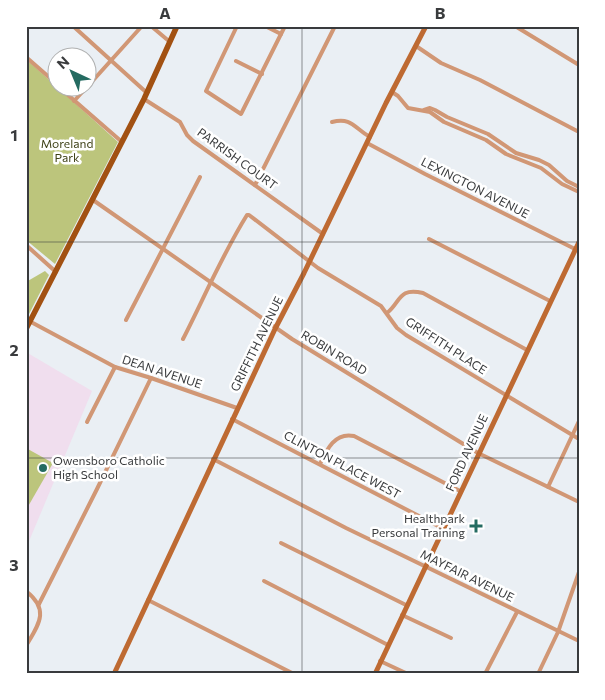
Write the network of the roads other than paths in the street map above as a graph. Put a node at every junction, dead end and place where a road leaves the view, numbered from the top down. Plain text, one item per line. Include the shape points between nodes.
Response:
1 (73, 26) edge
2 (142, 26) edge
3 (151, 26) edge
4 (177, 26) edge
5 (237, 26) edge
6 (264, 26) edge
7 (285, 26) edge
8 (334, 26) edge
9 (426, 26) edge
10 (515, 26) edge
11 (282, 34) junction
12 (170, 42) junction
13 (416, 46) junction
14 (26, 57) edge
15 (111, 60) junction
16 (236, 61) dead end
17 (579, 65) edge
18 (262, 74) junction
19 (98, 75) edge
20 (48, 76) edge
21 (392, 92) junction
22 (146, 96) junction
23 (71, 98) edge
24 (77, 98) edge
25 (74, 101) junction
26 (424, 110) junction
27 (332, 122) dead end
28 (579, 132) edge
29 (368, 140) junction
30 (122, 142) junction
31 (200, 177) dead end
32 (255, 185) junction
33 (579, 187) edge
34 (579, 192) edge
35 (93, 200) junction
36 (322, 234) junction
37 (430, 239) dead end
38 (579, 242) edge
39 (26, 245) edge
40 (163, 250) junction
41 (575, 250) junction
42 (310, 261) junction
43 (56, 272) junction
44 (211, 283) junction
45 (550, 301) junction
46 (387, 313) junction
47 (126, 320) dead end
48 (31, 322) junction
49 (26, 329) edge
50 (275, 329) junction
51 (183, 339) dead end
52 (527, 350) junction
53 (115, 367) junction
54 (151, 378) junction
55 (505, 395) junction
56 (237, 408) junction
57 (232, 419) junction
58 (579, 421) edge
59 (87, 422) dead end
60 (572, 435) junction
61 (579, 439) edge
62 (478, 453) junction
63 (213, 459) junction
64 (320, 464) junction
65 (548, 487) junction
66 (460, 491) junction
67 (579, 502) edge
68 (442, 528) junction
69 (281, 543) dead end
70 (425, 567) junction
71 (579, 572) edge
72 (264, 581) dead end
73 (26, 591) edge
74 (148, 600) junction
75 (38, 604) junction
76 (406, 605) junction
77 (517, 612) junction
78 (402, 615) junction
79 (558, 632) junction
80 (451, 638) dead end
81 (579, 642) edge
82 (388, 644) junction
83 (26, 646) edge
84 (380, 662) junction
85 (114, 674) edge
86 (294, 674) edge
87 (375, 674) edge
88 (408, 674) edge
89 (484, 674) edge
90 (538, 674) edge

1 - 15 street, PARRISH COURT
2 - 15 street
3 - 12 street
4 - 12 main road
5 - 18 street via 207,92 240,114
6 - 11 street
7 - 11 street
8 - 32 street
9 - 13 street, GRIFFITH AVENUE
10 - 17 street
11 - 18 street
12 - 22 main road
13 - 21 street, GRIFFITH AVENUE
13 - 28 street via 441,63
14 - 20 street
15 - 19 street
15 - 22 street, PARRISH COURT
16 - 18 street
21 - 26 street via 408,108
21 - 29 street, GRIFFITH AVENUE
22 - 30 main road
22 - 32 street, PARRISH COURT via 177,119 192,141
23 - 25 street
24 - 25 street
25 - 30 street
26 - 33 street via 430,108 488,134 516,153 549,165
26 - 34 street via 486,140 511,157 541,168
27 - 29 street, LEXINGTON AVENUE via 348,121
29 - 36 street, GRIFFITH AVENUE
29 - 41 street, LEXINGTON AVENUE via 424,174
30 - 35 main road
31 - 40 street
32 - 36 street, PARRISH COURT
35 - 40 street, ROBIN ROAD
35 - 43 main road
36 - 42 street, GRIFFITH AVENUE
37 - 45 street
38 - 41 street, FORD AVENUE
39 - 43 street
40 - 44 street, ROBIN ROAD
40 - 47 street
41 - 45 street, FORD AVENUE
42 - 44 street, GRIFFITH PLACE via 248,215
42 - 46 street, GRIFFITH PLACE
42 - 50 street, GRIFFITH AVENUE
43 - 48 main road
44 - 50 street, ROBIN ROAD
44 - 51 street
45 - 52 street, FORD AVENUE
46 - 52 street via 404,294 413,291 423,293
46 - 55 street, GRIFFITH PLACE via 406,336
48 - 49 main road
48 - 53 street, DEAN AVENUE
50 - 56 street, GRIFFITH AVENUE
50 - 62 street, ROBIN ROAD
52 - 55 street, FORD AVENUE
53 - 54 street, DEAN AVENUE
53 - 59 street
54 - 56 street, DEAN AVENUE
54 - 75 street
55 - 60 street, GRIFFITH PLACE
55 - 62 street, FORD AVENUE
56 - 57 street, GRIFFITH AVENUE
57 - 63 street, GRIFFITH AVENUE
57 - 64 street, CLINTON PLACE WEST
58 - 60 street
60 - 61 street, GRIFFITH PLACE
60 - 65 street
62 - 65 street, ROBIN ROAD
62 - 66 street, FORD AVENUE
63 - 70 street, MAYFAIR AVENUE
63 - 74 street, GRIFFITH AVENUE
64 - 66 street via 337,438 354,436
64 - 68 street, CLINTON PLACE WEST
65 - 67 street, ROBIN ROAD
66 - 68 street, FORD AVENUE
68 - 70 street, FORD AVENUE
69 - 76 street
70 - 76 street, FORD AVENUE
70 - 77 street, MAYFAIR AVENUE
71 - 79 street
72 - 82 street
73 - 75 street
74 - 85 street, GRIFFITH AVENUE
74 - 86 street
75 - 83 street via 39,622
76 - 78 street, FORD AVENUE
77 - 79 street, MAYFAIR AVENUE
77 - 89 street
78 - 80 street
78 - 82 street, FORD AVENUE
79 - 81 street, MAYFAIR AVENUE
79 - 90 street
82 - 84 street, FORD AVENUE
84 - 87 street, FORD AVENUE
84 - 88 street

